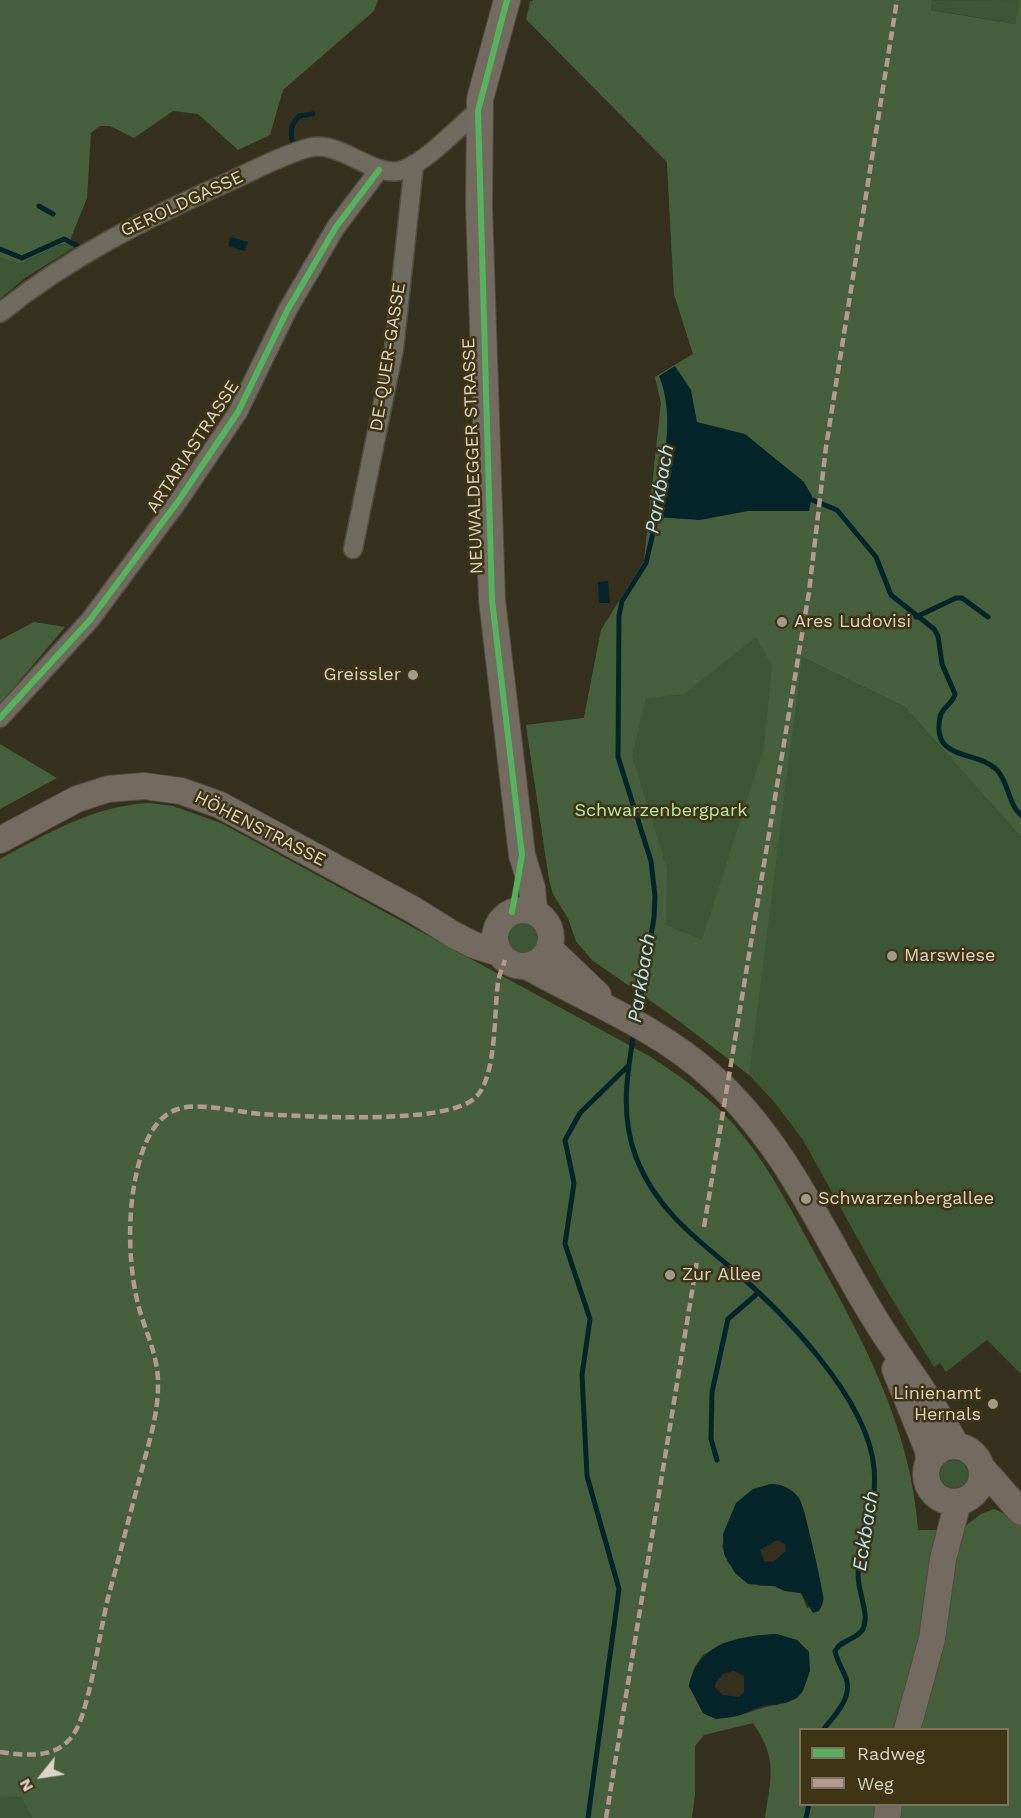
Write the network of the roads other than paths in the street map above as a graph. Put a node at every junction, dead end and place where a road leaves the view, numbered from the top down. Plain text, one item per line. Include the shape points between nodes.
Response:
1 (507, 0) edge
2 (478, 111) junction
3 (414, 164) junction
4 (379, 170) junction
5 (0, 313) edge
6 (353, 549) dead end
7 (0, 718) edge
8 (0, 840) edge
9 (414, 910) junction
10 (514, 917) junction
11 (549, 948) junction
12 (499, 953) junction
13 (527, 966) junction
14 (615, 1012) junction
15 (876, 1321) junction
16 (956, 1446) junction
17 (929, 1460) junction
18 (982, 1468) junction
19 (956, 1497) junction
20 (1021, 1512) edge
21 (908, 1728) edge

1 - 2 main road, NEUWALDEGGER STRASSE
2 - 3 street
2 - 10 main road, NEUWALDEGGER STRASSE via 492,600 522,855 532,888
3 - 4 street via 398,171
3 - 6 street, DE-QUER-GASSE via 394,349
4 - 5 street, GEROLDGASSE via 328,148 306,148 176,205 94,247
4 - 7 street, ARTARIASTRASSE via 336,227 288,309 238,412 179,500 90,620
8 - 9 main road, HÖHENSTRASSE via 90,794 127,786 164,788 220,805
9 - 10 main road, HÖHENSTRASSE via 474,929
9 - 12 main road, HÖHENSTRASSE via 474,945
10 - 11 main road, NEUWALDEGGER STRASSE via 549,926
10 - 12 main road, NEUWALDEGGER STRASSE via 496,944
11 - 13 main road
11 - 14 main road
12 - 13 main road via 511,964
13 - 14 main road
14 - 15 main road via 710,1074 746,1108 778,1152
15 - 16 main road
15 - 17 main road
16 - 17 main road via 941,1449
16 - 18 main road via 972,1452
17 - 19 main road via 927,1481
18 - 19 main road via 981,1482
18 - 20 main road
19 - 20 main road
19 - 21 main road via 932,1639

